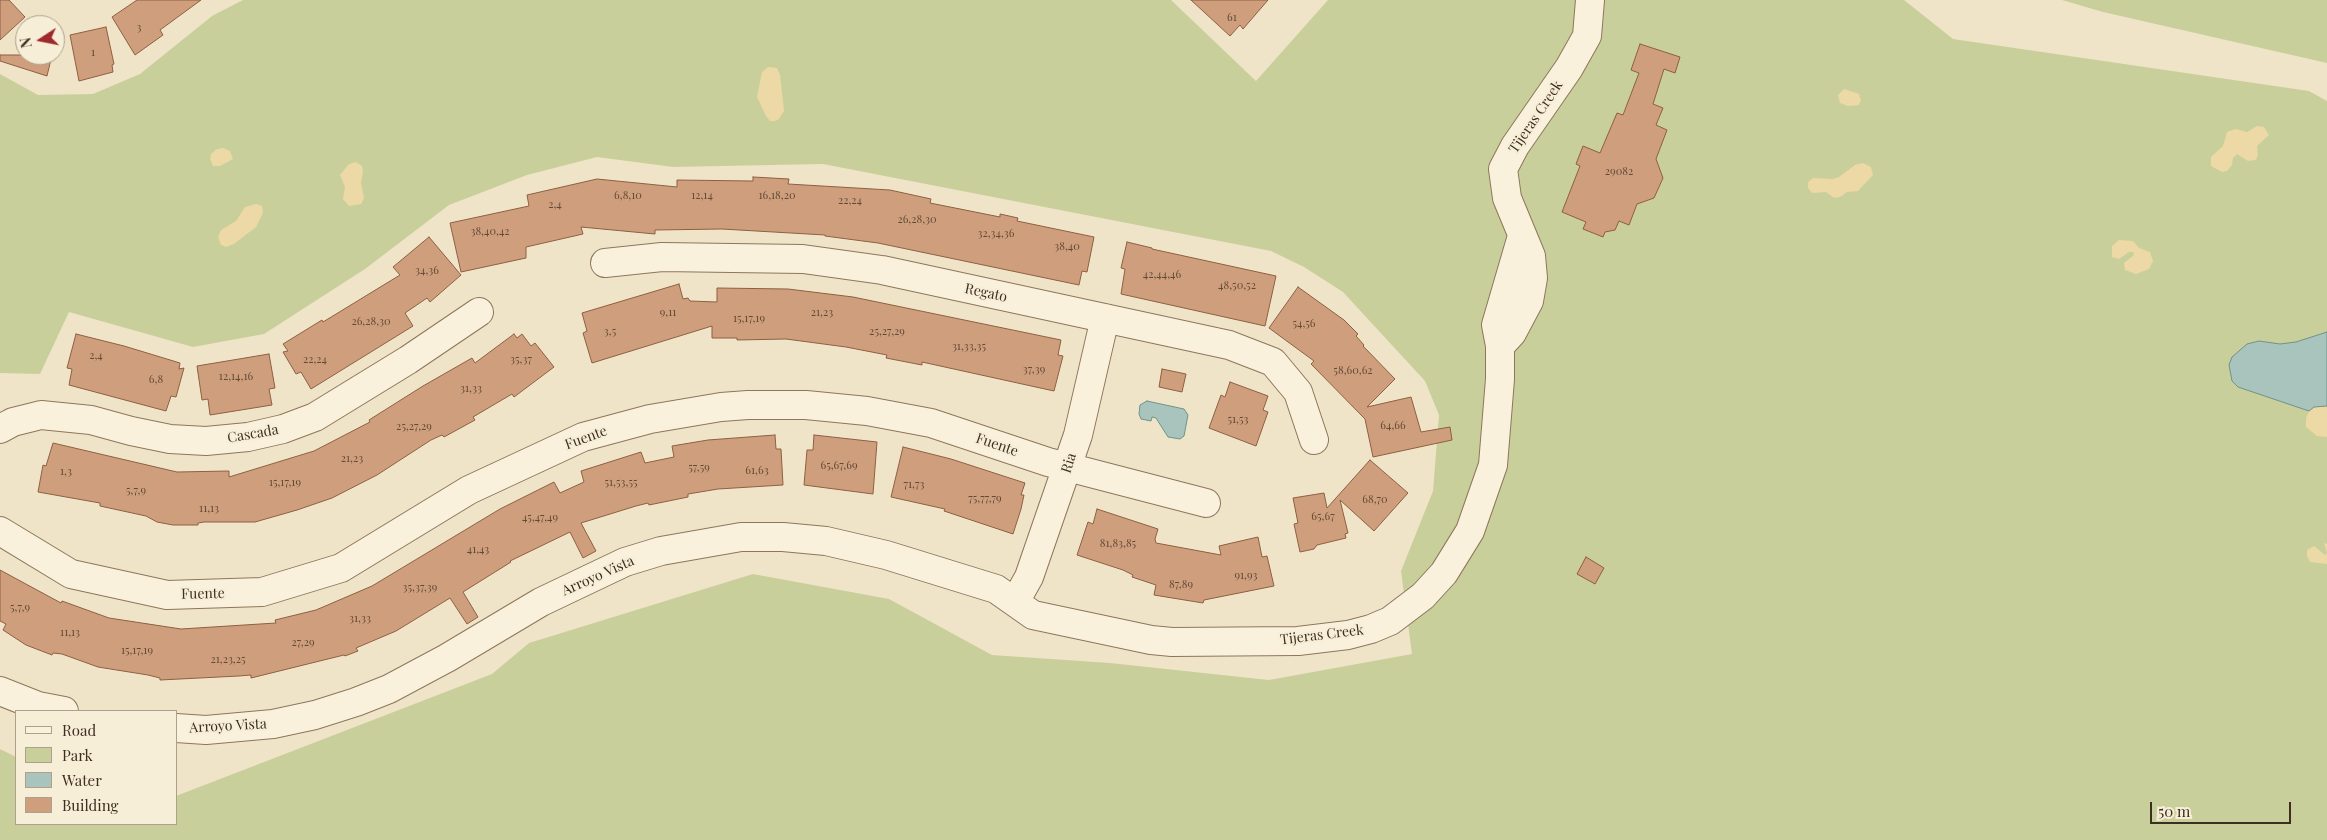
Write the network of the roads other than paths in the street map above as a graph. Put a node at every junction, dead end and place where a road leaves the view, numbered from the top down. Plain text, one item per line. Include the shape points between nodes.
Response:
1 (1590, 0) edge
2 (604, 263) dead end
3 (479, 312) dead end
4 (1105, 318) junction
5 (0, 429) edge
6 (1314, 440) dead end
7 (1068, 467) junction
8 (1206, 503) dead end
9 (0, 531) edge
10 (1024, 609) junction
11 (0, 691) edge
12 (59, 710) edge
13 (178, 728) edge

1 - 10 street, Tijeras Creek via 1587,36 1503,169 1506,198 1522,236 1496,325 1500,380 1493,465 1470,531 1444,573 1423,596 1390,620 1371,629 1298,641 1151,640
2 - 4 street, Regato via 662,257 803,259 882,270
3 - 5 street, Cascada via 315,417 283,429 248,437 197,441 170,439 92,420 41,415
4 - 6 street, Regato via 1229,345 1273,362 1298,392
4 - 7 street, Ria via 1094,374
7 - 8 street, Fuente
7 - 9 street, Fuente via 931,423 867,410 806,405 720,407 650,419 584,437 469,490 342,568 262,592 166,595 72,574
7 - 10 street, Ria via 1029,577
10 - 13 street, Arroyo Vista via 996,589 886,555 826,541 740,537 707,541 625,562 590,577 389,689 356,702 273,724 216,729
11 - 12 street via 38,706

